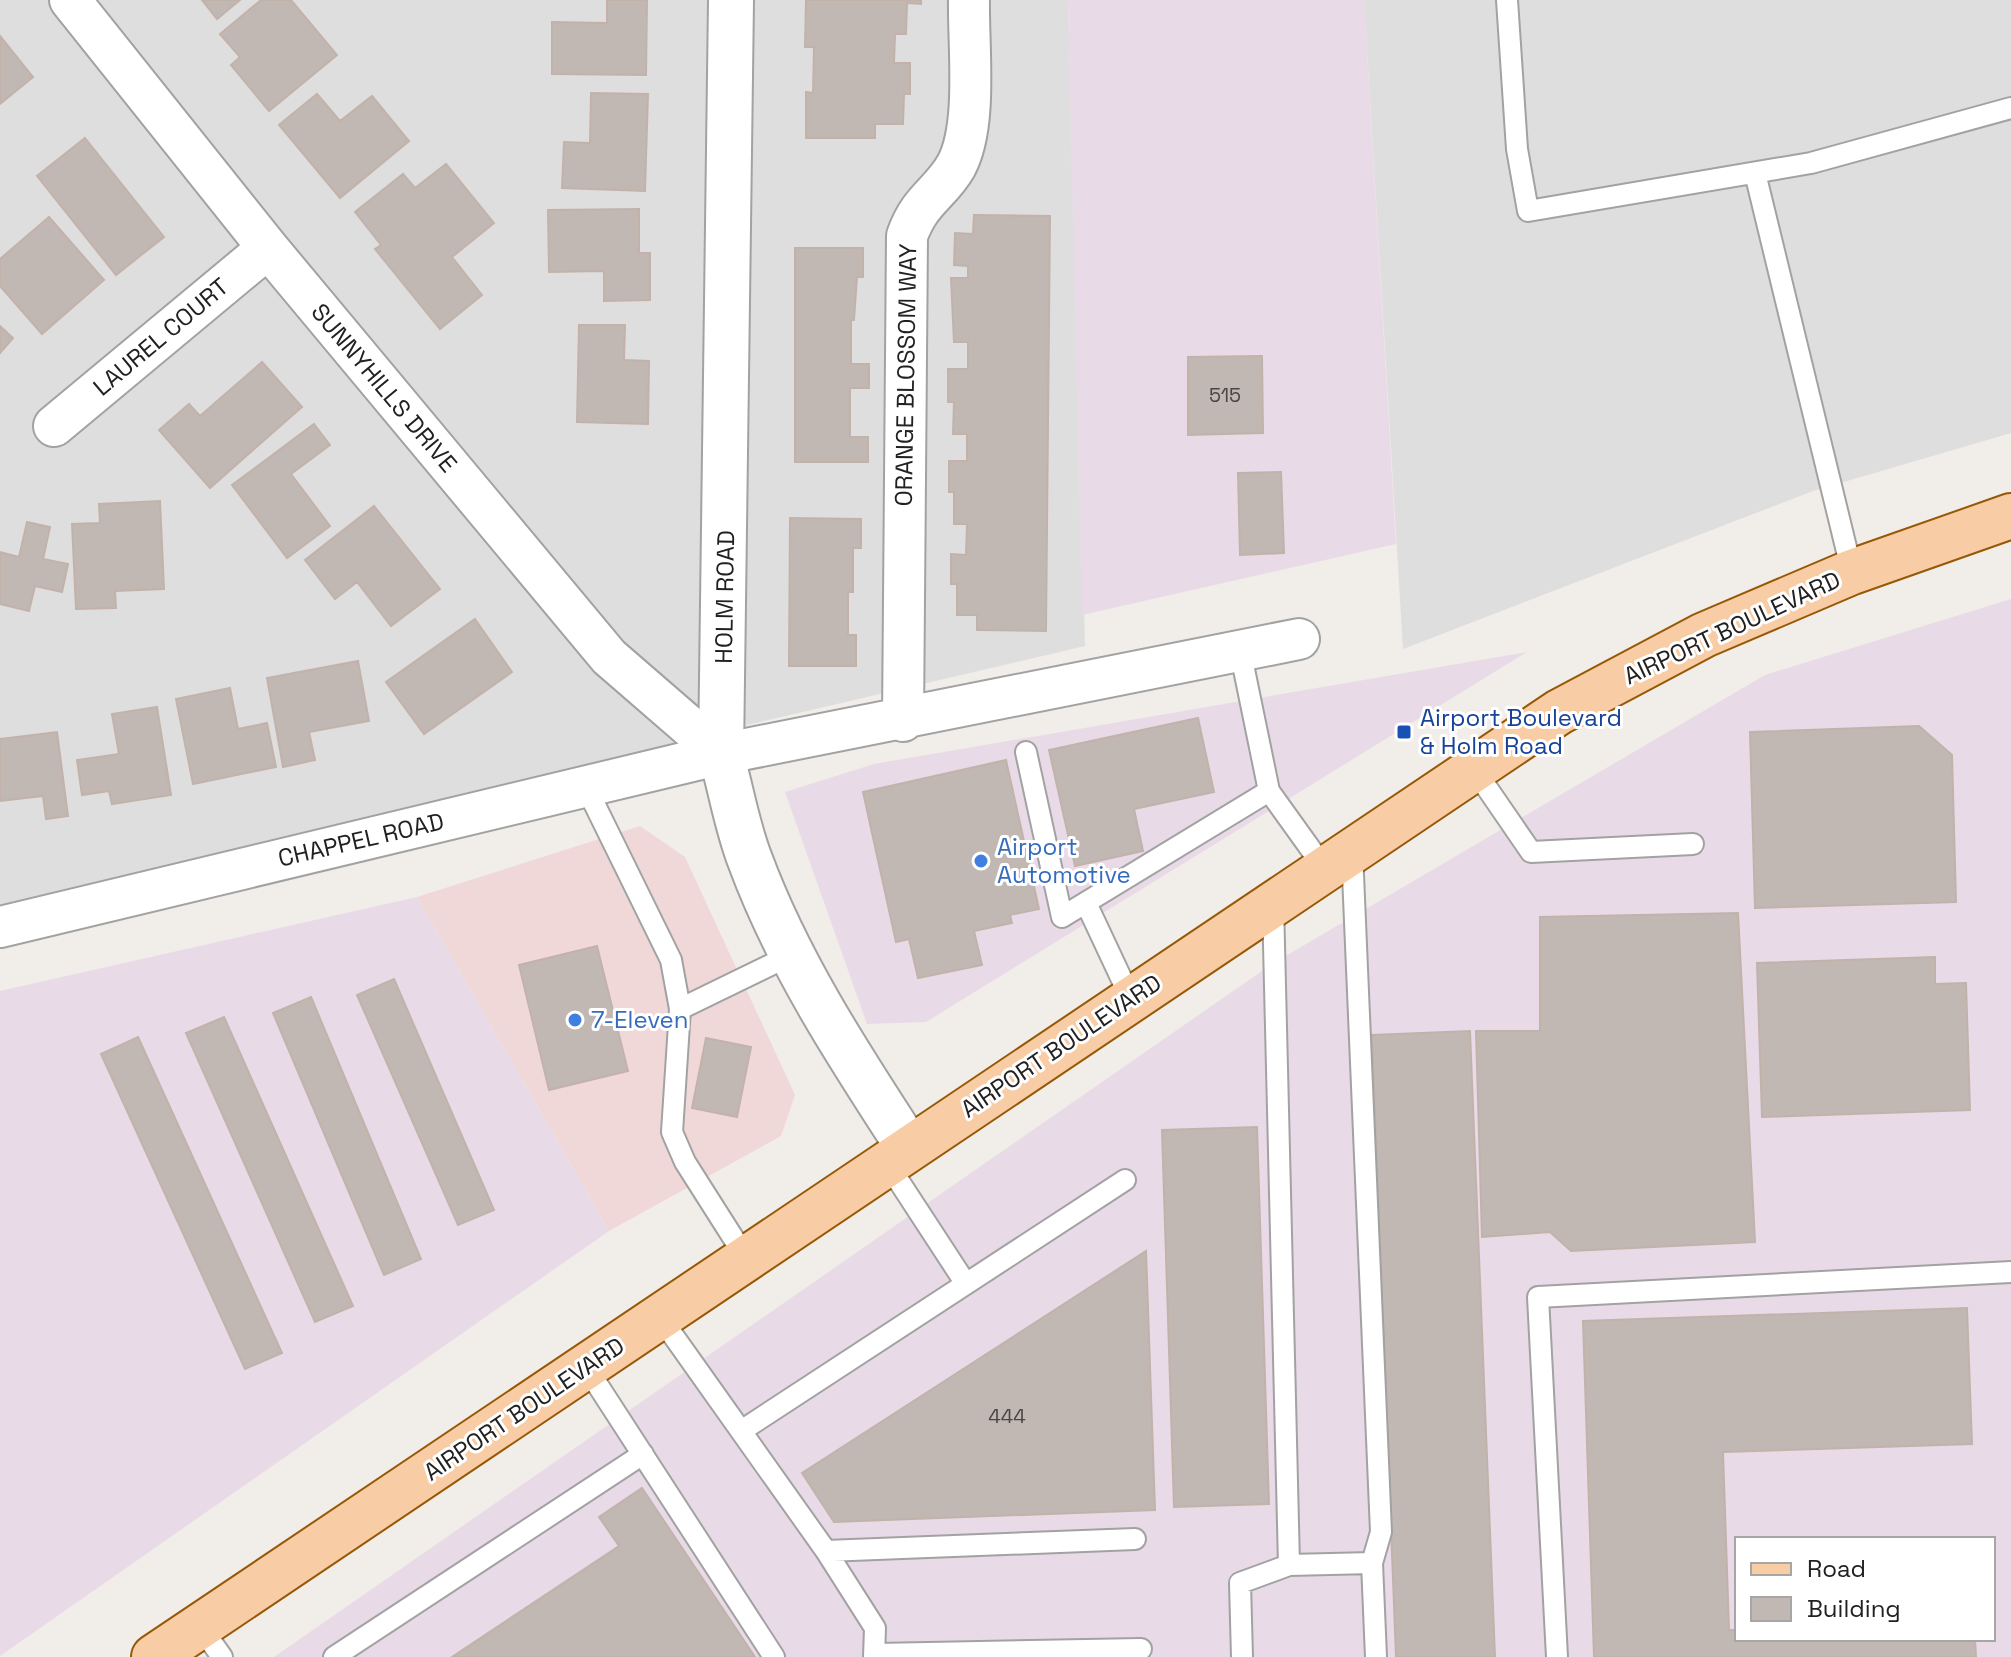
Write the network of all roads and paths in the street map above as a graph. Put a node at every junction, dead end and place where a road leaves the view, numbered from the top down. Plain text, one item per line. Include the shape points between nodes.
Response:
1 (70, 0) edge
2 (731, 0) edge
3 (969, 0) edge
4 (1507, 0) edge
5 (2011, 108) edge
6 (1755, 173) junction
7 (268, 248) junction
8 (54, 426) dead end
9 (2011, 516) edge
10 (1852, 572) junction
11 (1299, 639) dead end
12 (1240, 650) junction
13 (903, 721) junction
14 (1026, 752) dead end
15 (721, 754) junction
16 (1474, 769) junction
17 (586, 787) junction
18 (1269, 791) junction
19 (1693, 844) dead end
20 (1338, 860) junction
21 (1086, 903) junction
22 (1273, 903) junction
23 (0, 927) edge
24 (791, 955) junction
25 (1131, 999) junction
26 (680, 1009) junction
27 (898, 1155) junction
28 (1125, 1180) dead end
29 (746, 1258) junction
30 (2011, 1272) edge
31 (966, 1284) junction
32 (660, 1317) junction
33 (586, 1367) junction
34 (741, 1431) junction
35 (643, 1454) junction
36 (1135, 1539) dead end
37 (826, 1551) junction
38 (1372, 1563) junction
39 (1289, 1565) junction
40 (211, 1642) edge
41 (1141, 1649) dead end
42 (875, 1656) edge
43 (154, 1657) edge
44 (334, 1657) edge
45 (774, 1657) edge
46 (1242, 1657) edge
47 (1376, 1657) edge
48 (1557, 1657) edge

1 - 7 street, SUNNYHILLS DRIVE
2 - 15 street, HOLM ROAD
3 - 13 street, ORANGE BLOSSOM WAY via 963,150 955,168 919,209 907,236
4 - 6 lane via 1517,149 1528,211
5 - 6 lane via 1811,163
6 - 10 lane
7 - 8 street, LAUREL COURT
7 - 15 street, SUNNYHILLS DRIVE via 609,657
9 - 10 main road, AIRPORT BOULEVARD
10 - 16 main road, AIRPORT BOULEVARD via 1704,635 1559,712
11 - 12 street, CHAPPEL ROAD
12 - 13 street, CHAPPEL ROAD
12 - 18 lane
13 - 15 street, CHAPPEL ROAD
14 - 21 lane via 1062,917
15 - 17 street, CHAPPEL ROAD
15 - 24 street, HOLM ROAD via 749,859
16 - 19 lane via 1531,852
16 - 20 main road, AIRPORT BOULEVARD
17 - 23 street, CHAPPEL ROAD
17 - 26 lane via 671,960
18 - 20 lane
18 - 21 lane
20 - 22 main road, AIRPORT BOULEVARD
20 - 38 lane via 1381,1532
21 - 25 lane
22 - 25 main road, AIRPORT BOULEVARD
22 - 39 lane
24 - 26 lane
24 - 27 street, HOLM ROAD via 855,1066
25 - 27 main road, AIRPORT BOULEVARD
26 - 29 lane via 672,1132
27 - 29 main road, AIRPORT BOULEVARD
27 - 31 lane
28 - 31 lane
29 - 32 main road, AIRPORT BOULEVARD
30 - 48 lane via 1538,1297
31 - 34 lane
32 - 33 main road, AIRPORT BOULEVARD
32 - 34 lane
33 - 35 lane
33 - 40 main road, AIRPORT BOULEVARD
34 - 37 lane
35 - 44 lane
35 - 45 lane
36 - 37 lane
37 - 42 lane via 875,1628
38 - 39 lane
38 - 47 lane
39 - 46 lane via 1240,1583
40 - 43 main road, AIRPORT BOULEVARD
41 - 42 lane

